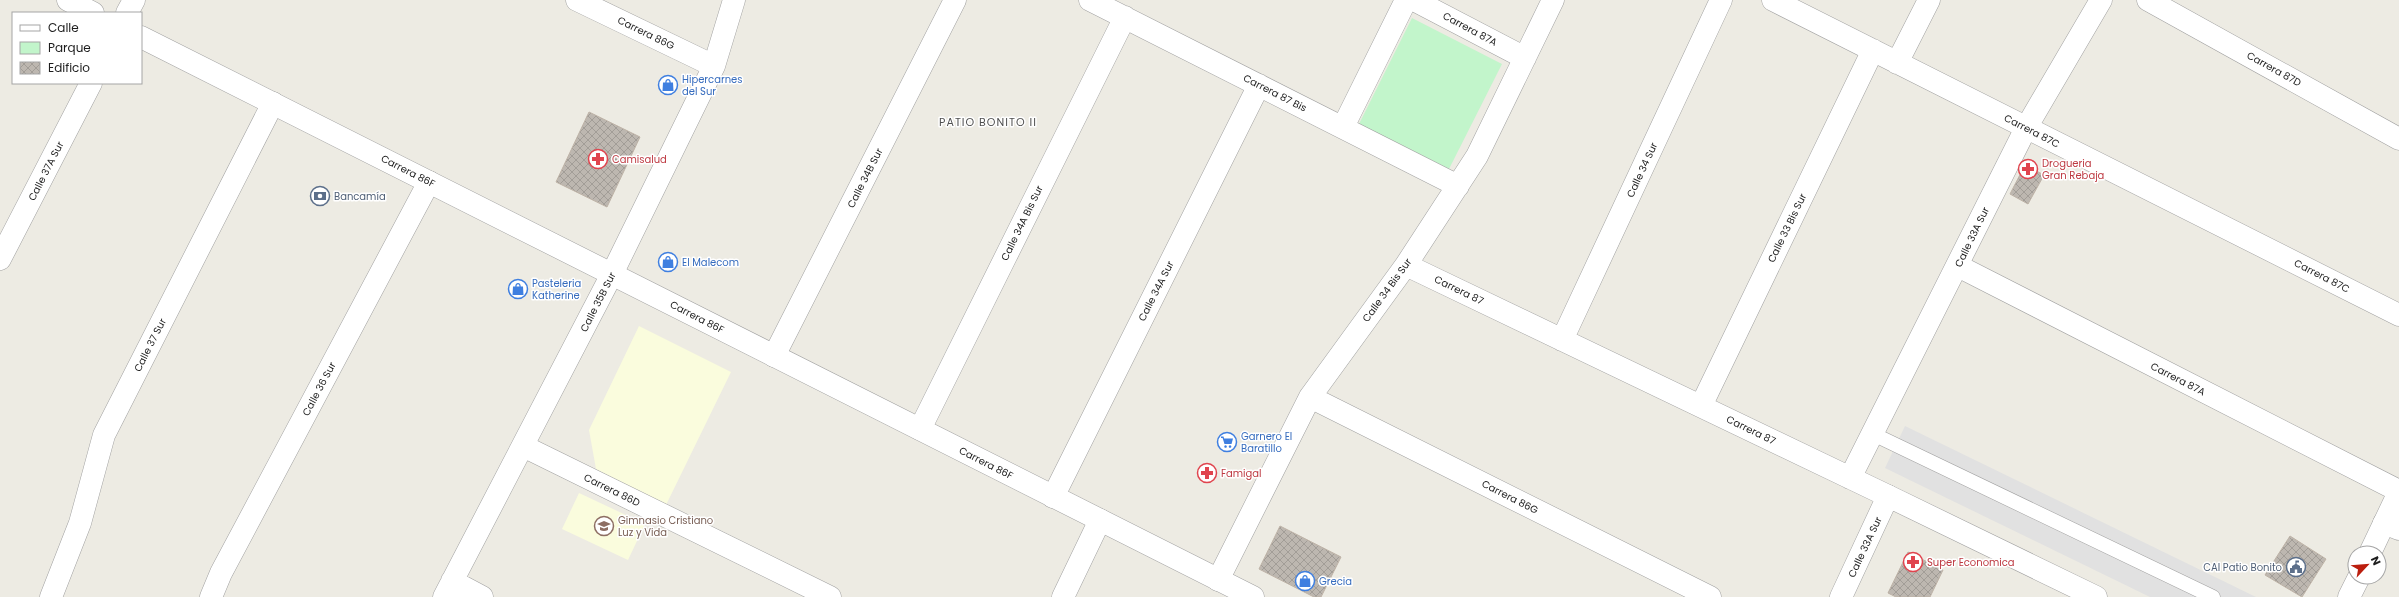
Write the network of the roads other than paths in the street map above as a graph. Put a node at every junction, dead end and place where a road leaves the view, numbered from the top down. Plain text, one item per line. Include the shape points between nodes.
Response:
1 (68, 0) edge
2 (134, 0) edge
3 (577, 0) edge
4 (734, 0) edge
5 (955, 0) edge
6 (1090, 0) edge
7 (1406, 0) edge
8 (1414, 0) edge
9 (1553, 0) edge
10 (1722, 0) edge
11 (1773, 0) edge
12 (1929, 0) edge
13 (2100, 0) edge
14 (2148, 0) edge
15 (91, 12) edge
16 (128, 12) edge
17 (1125, 17) junction
18 (142, 38) edge
19 (1873, 50) junction
20 (1525, 58) junction
21 (1897, 63) junction
22 (714, 66) junction
23 (90, 84) edge
24 (1259, 85) junction
25 (273, 103) junction
26 (1343, 127) junction
27 (2026, 128) junction
28 (2399, 139) edge
29 (428, 182) junction
30 (1458, 186) junction
31 (0, 259) edge
32 (1406, 265) junction
33 (1958, 266) junction
34 (612, 274) junction
35 (2399, 315) edge
36 (1562, 340) junction
37 (774, 356) junction
38 (1310, 397) junction
39 (1701, 406) junction
40 (920, 429) junction
41 (1873, 434) junction
42 (523, 446) junction
43 (1850, 478) junction
44 (2399, 492) edge
45 (1888, 496) junction
46 (1053, 497) junction
47 (1100, 520) junction
48 (2391, 526) edge
49 (2376, 545) edge
50 (1218, 580) junction
51 (2355, 585) edge
52 (448, 589) edge
53 (1241, 594) edge
54 (51, 597) edge
55 (211, 597) edge
56 (482, 597) edge
57 (830, 597) edge
58 (1063, 597) edge
59 (1710, 597) edge
60 (1841, 597) edge
61 (2096, 597) edge
62 (2213, 597) edge
63 (2349, 597) edge

1 - 15 street
2 - 16 street
3 - 22 street, Carrera 86G
4 - 22 street, Calle 35B Sur
5 - 37 street, Calle 34B Sur
6 - 17 street, Carrera 87 Bis
7 - 26 street
8 - 20 street, Carrera 87A
9 - 20 street, Calle 34 Bis Sur
10 - 36 street, Calle 34 Sur
11 - 19 street, Carrera 87C
12 - 21 street
13 - 27 street, Calle 33A Sur
14 - 28 street, Carrera 87D
17 - 24 street, Carrera 87 Bis
17 - 40 street, Calle 34A Bis Sur
18 - 25 street, Carrera 86F
19 - 21 street, Carrera 87C
19 - 39 street, Calle 33 Bis Sur
20 - 30 street, Calle 34 Bis Sur via 1477,156
21 - 27 street, Carrera 87C
22 - 34 street, Calle 35B Sur
23 - 31 street, Calle 37A Sur
24 - 26 street, Carrera 87 Bis
24 - 46 street, Calle 34A Sur
25 - 29 street, Carrera 86F
25 - 54 street, Calle 37 Sur via 104,435 80,523
26 - 30 street, Carrera 87 Bis
27 - 33 street, Calle 33A Sur
27 - 35 street, Carrera 87C
29 - 34 street, Carrera 86F
29 - 55 street, Calle 36 Sur via 221,573
30 - 32 street, Calle 34 Bis Sur
32 - 36 street, Carrera 87
32 - 38 street, Calle 34 Bis Sur
33 - 41 street, Calle 33A Sur
33 - 44 street, Carrera 87A
34 - 37 street, Carrera 86F
34 - 42 street, Calle 35B Sur
36 - 39 street, Carrera 87
37 - 40 street, Carrera 86F
38 - 50 street, Calle 34 Bis Sur
38 - 59 street, Carrera 86G
39 - 43 street, Carrera 87
40 - 46 street, Carrera 86F
41 - 43 street, Calle 33A Sur
41 - 62 lane
42 - 52 street, Calle 35B Sur
42 - 57 street, Carrera 86D
43 - 45 street, Carrera 87
44 - 48 street
45 - 60 street, Calle 33A Sur
45 - 61 street, Carrera 87
46 - 47 street, Carrera 86F
47 - 50 street, Carrera 86F
47 - 58 street
48 - 49 street
50 - 53 street, Carrera 86F
51 - 63 street
52 - 56 street

